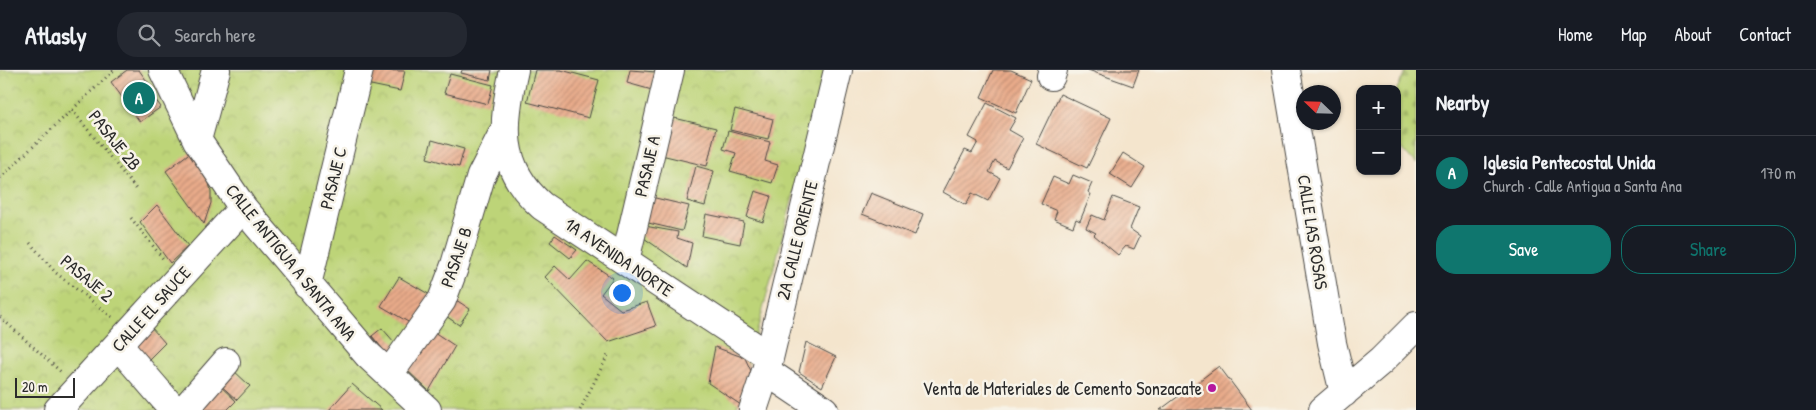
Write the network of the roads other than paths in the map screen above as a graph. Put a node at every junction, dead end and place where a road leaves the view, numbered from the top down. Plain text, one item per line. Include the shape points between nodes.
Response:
1 (163, 70) edge
2 (216, 70) edge
3 (359, 70) edge
4 (514, 70) edge
5 (670, 70) edge
6 (838, 70) edge
7 (1286, 70) edge
8 (505, 130) junction
9 (197, 140) junction
10 (243, 208) junction
11 (625, 261) junction
12 (307, 285) junction
13 (1413, 336) edge
14 (124, 338) junction
15 (226, 362) dead end
16 (768, 363) junction
17 (388, 374) junction
18 (1344, 393) junction
19 (424, 409) edge
20 (58, 410) edge
21 (174, 410) edge
22 (184, 410) edge
23 (753, 410) edge
24 (824, 410) edge
25 (1323, 410) edge

1 - 9 street, CALLE ANTIGUA A SANTA ANA
2 - 9 street
3 - 12 street, PASAJE C
4 - 8 street via 506,105
5 - 11 street, PASAJE A
6 - 16 street, 2A CALLE ORIENTE
7 - 18 street, CALLE LAS ROSAS via 1332,342
8 - 11 street, 1A AVENIDA NORTE via 514,173 526,191 542,206
8 - 17 street, PASAJE B via 481,176 442,300
9 - 10 street, CALLE ANTIGUA A SANTA ANA
10 - 12 street, CALLE ANTIGUA A SANTA ANA
10 - 14 street, CALLE EL SAUCE
11 - 16 street, 1A AVENIDA NORTE
12 - 17 street, CALLE ANTIGUA A SANTA ANA
13 - 18 street
14 - 20 street, CALLE EL SAUCE
14 - 21 street
15 - 22 street
16 - 23 street, 2A CALLE ORIENTE
16 - 24 street, 1A AVENIDA NORTE
17 - 19 street, CALLE ANTIGUA A SANTA ANA
18 - 25 street

